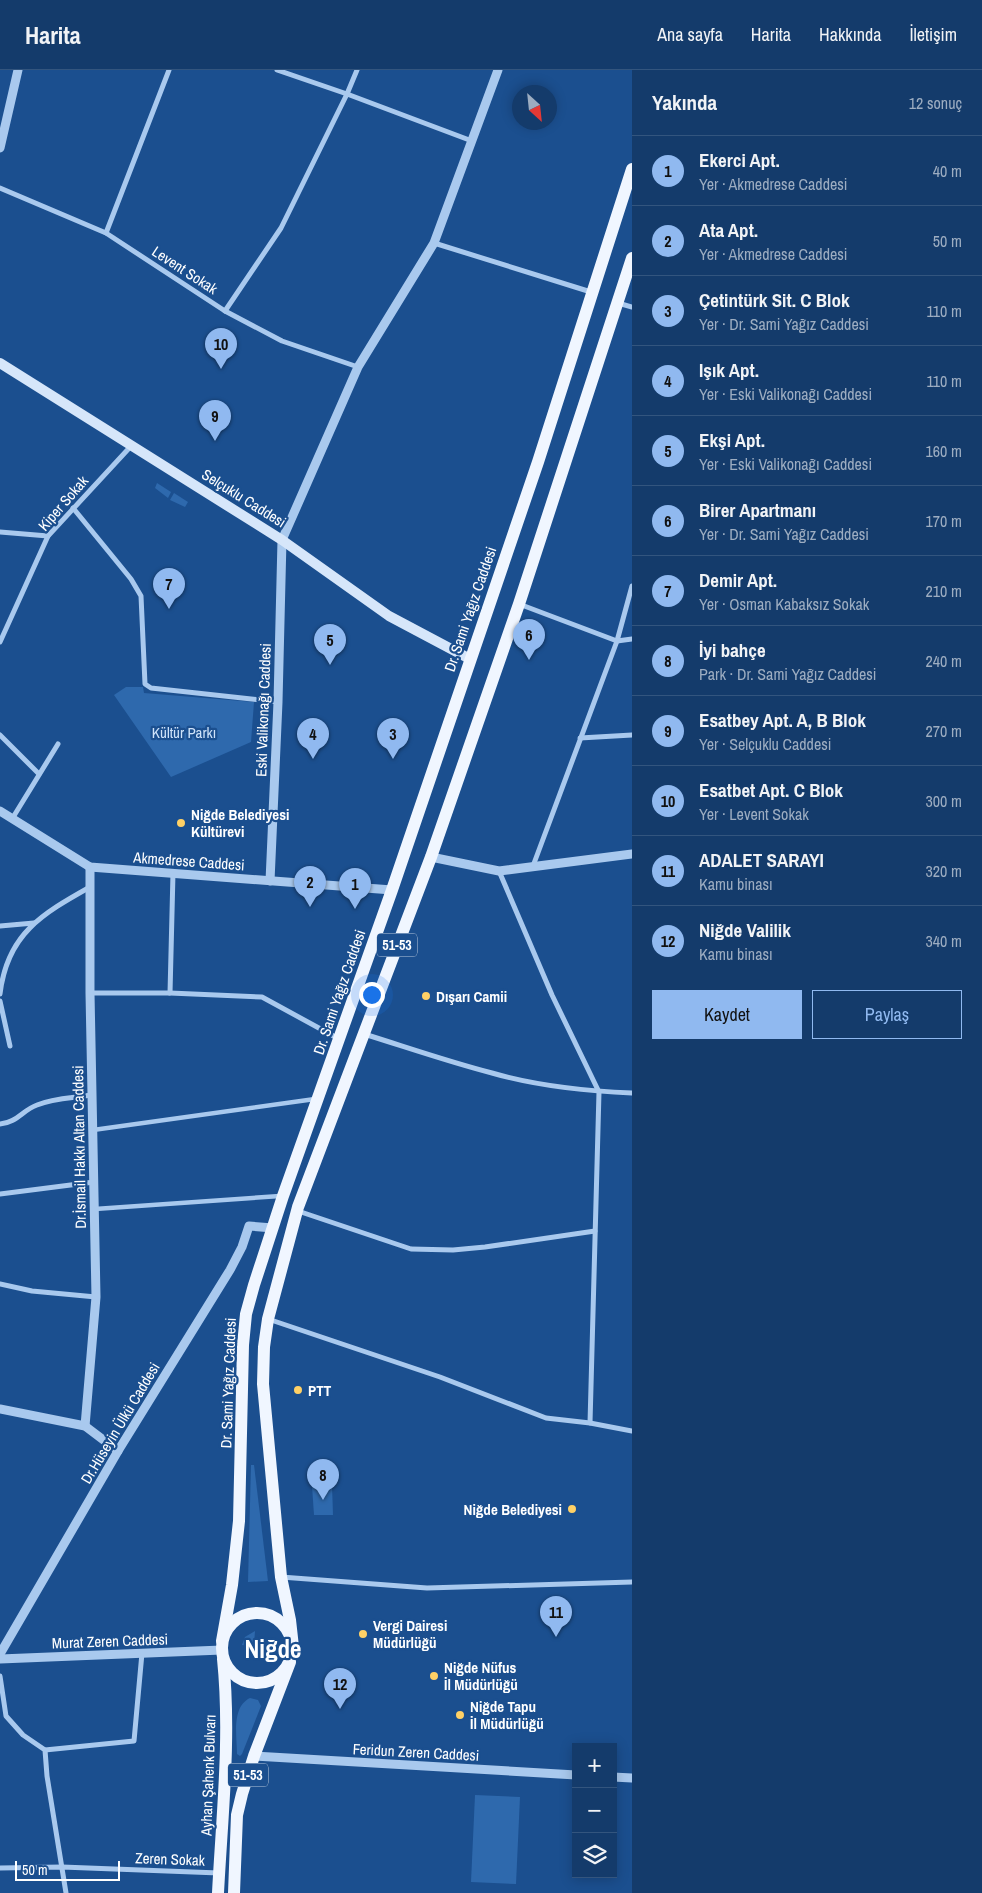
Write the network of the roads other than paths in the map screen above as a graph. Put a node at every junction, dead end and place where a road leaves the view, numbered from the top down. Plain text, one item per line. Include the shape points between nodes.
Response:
1 (18, 70) edge
2 (169, 70) edge
3 (277, 70) edge
4 (357, 70) edge
5 (498, 70) edge
6 (348, 94) junction
7 (472, 141) junction
8 (0, 146) edge
9 (632, 168) edge
10 (0, 188) edge
11 (106, 233) junction
12 (434, 243) junction
13 (632, 258) edge
14 (592, 292) junction
15 (617, 303) junction
16 (632, 307) edge
17 (225, 311) junction
18 (0, 363) edge
19 (358, 367) junction
20 (132, 445) junction
21 (74, 508) junction
22 (0, 532) edge
23 (48, 536) junction
24 (282, 540) junction
25 (632, 586) edge
26 (520, 604) junction
27 (1, 638) edge
28 (632, 639) edge
29 (617, 641) junction
30 (470, 659) junction
31 (278, 702) junction
32 (0, 735) edge
33 (632, 735) edge
34 (580, 738) junction
35 (58, 744) dead end
36 (39, 774) junction
37 (0, 812) edge
38 (12, 819) junction
39 (632, 854) edge
40 (431, 857) junction
41 (90, 867) junction
42 (533, 868) junction
43 (499, 871) junction
44 (173, 873) junction
45 (270, 881) junction
46 (90, 887) junction
47 (392, 890) junction
48 (34, 923) junction
49 (0, 926) edge
50 (90, 993) junction
51 (170, 993) junction
52 (0, 994) edge
53 (0, 1001) edge
54 (363, 1034) junction
55 (339, 1039) junction
56 (10, 1046) dead end
57 (600, 1092) junction
58 (632, 1093) edge
59 (92, 1095) junction
60 (318, 1098) junction
61 (0, 1124) edge
62 (93, 1130) junction
63 (94, 1182) junction
64 (0, 1194) edge
65 (283, 1196) junction
66 (95, 1209) junction
67 (297, 1211) junction
68 (273, 1228) junction
69 (595, 1231) junction
70 (0, 1284) edge
71 (96, 1296) junction
72 (268, 1318) junction
73 (0, 1409) edge
74 (590, 1423) junction
75 (85, 1426) junction
76 (632, 1431) edge
77 (118, 1452) junction
78 (281, 1577) junction
79 (632, 1582) edge
80 (292, 1647) junction
81 (222, 1650) junction
82 (142, 1653) junction
83 (0, 1654) edge
84 (0, 1658) edge
85 (290, 1662) junction
86 (0, 1676) edge
87 (45, 1750) junction
88 (254, 1756) junction
89 (572, 1774) edge
90 (617, 1777) edge
91 (632, 1778) edge
92 (62, 1867) junction
93 (0, 1868) edge
94 (219, 1873) junction
95 (66, 1893) edge
96 (218, 1893) edge
97 (234, 1893) edge

1 - 8 street
2 - 11 street
3 - 6 street
4 - 6 street
5 - 7 street
6 - 7 street
6 - 17 street via 281,228
7 - 12 street
9 - 14 main road, Dr. Sami Yağız Caddesi / 51-53
10 - 11 street, Levent Sokak
11 - 17 street, Levent Sokak
12 - 14 street
12 - 19 street
13 - 15 main road, 51-53
14 - 30 main road, Dr. Sami Yağız Caddesi / 51-53
15 - 16 street
15 - 26 main road, 51-53
17 - 19 street, Levent Sokak via 282,341
18 - 20 main road, Selçuklu Caddesi
19 - 24 street
20 - 21 street, Kiper Sokak
20 - 24 main road, Selçuklu Caddesi
21 - 23 street, Kiper Sokak
21 - 31 street via 141,596 145,684 151,688
22 - 23 street
23 - 27 street, Kiper Sokak
24 - 30 main road, Selçuklu Caddesi via 389,616
24 - 31 street, Eski Valikonağı Caddesi
25 - 29 street
26 - 29 street
26 - 40 main road, 51-53
28 - 29 street
29 - 34 street
30 - 47 main road, Dr. Sami Yağız Caddesi / 51-53
31 - 45 street, Eski Valikonağı Caddesi
32 - 36 street
33 - 34 street
34 - 42 street
35 - 36 street
36 - 38 street
37 - 38 street, Akmedrese Caddesi
38 - 41 street, Akmedrese Caddesi
39 - 42 street
40 - 43 street
40 - 54 main road, 51-53
41 - 44 street, Akmedrese Caddesi
41 - 46 street, Dr.İsmail Hakkı Altan Caddesi
42 - 43 street
43 - 57 street via 552,995
44 - 45 street, Akmedrese Caddesi
44 - 51 street
45 - 47 street, Akmedrese Caddesi
46 - 48 street via 52,908
46 - 50 street, Dr.İsmail Hakkı Altan Caddesi
47 - 55 main road, Dr. Sami Yağız Caddesi / 51-53
48 - 49 street
48 - 52 street via 9,955
50 - 51 street
50 - 59 street, Dr.İsmail Hakkı Altan Caddesi
51 - 55 street via 262,997
53 - 56 street
54 - 57 street via 492,1074
54 - 67 main road, 51-53
55 - 60 main road, Dr. Sami Yağız Caddesi / 51-53
57 - 58 street
57 - 69 street
59 - 61 street via 50,1100 24,1112 13,1122
59 - 62 street, Dr.İsmail Hakkı Altan Caddesi
60 - 62 street
60 - 65 main road, Dr. Sami Yağız Caddesi / 51-53
62 - 63 street, Dr.İsmail Hakkı Altan Caddesi
63 - 64 street
63 - 66 street, Dr.İsmail Hakkı Altan Caddesi
65 - 66 street
65 - 68 main road, Dr. Sami Yağız Caddesi / 51-53
66 - 71 street, Dr.İsmail Hakkı Altan Caddesi
67 - 69 street via 411,1249 485,1248
67 - 72 main road, 51-53
68 - 77 street, Dr.Hüseyin Ülkü Caddesi via 249,1226 230,1270
68 - 81 main road, Dr. Sami Yağız Caddesi / 51-53 via 246,1314 239,1521
69 - 74 street
70 - 71 street via 32,1291
71 - 75 street, Dr.İsmail Hakkı Altan Caddesi
72 - 74 street via 440,1377 546,1418
72 - 78 main road, 51-53 via 263,1384
73 - 75 street
74 - 76 street
75 - 77 street
77 - 83 street, Dr.Hüseyin Ülkü Caddesi
78 - 79 street via 427,1588
78 - 80 main road, 51-53
80 - 81 main road via 292,1639 284,1625 261,1613 236,1620 230,1626
80 - 85 main road
81 - 82 street, Murat Zeren Caddesi
81 - 85 main road via 232,1673 252,1683 274,1679
81 - 94 main road, Ayhan Şahenk Bulvarı / 51-53 via 227,1722
82 - 84 street, Murat Zeren Caddesi
82 - 87 street via 134,1741
85 - 88 main road, Ayhan Şahenk Bulvarı / 51-53
86 - 87 street via 6,1716 23,1735
87 - 92 street
88 - 89 street, Feridun Zeren Caddesi
88 - 97 main road, Ayhan Şahenk Bulvarı / 51-53 via 237,1815
90 - 91 street
92 - 93 street, Zeren Sokak
92 - 94 street, Zeren Sokak
92 - 95 street
94 - 96 main road, Ayhan Şahenk Bulvarı / 51-53

